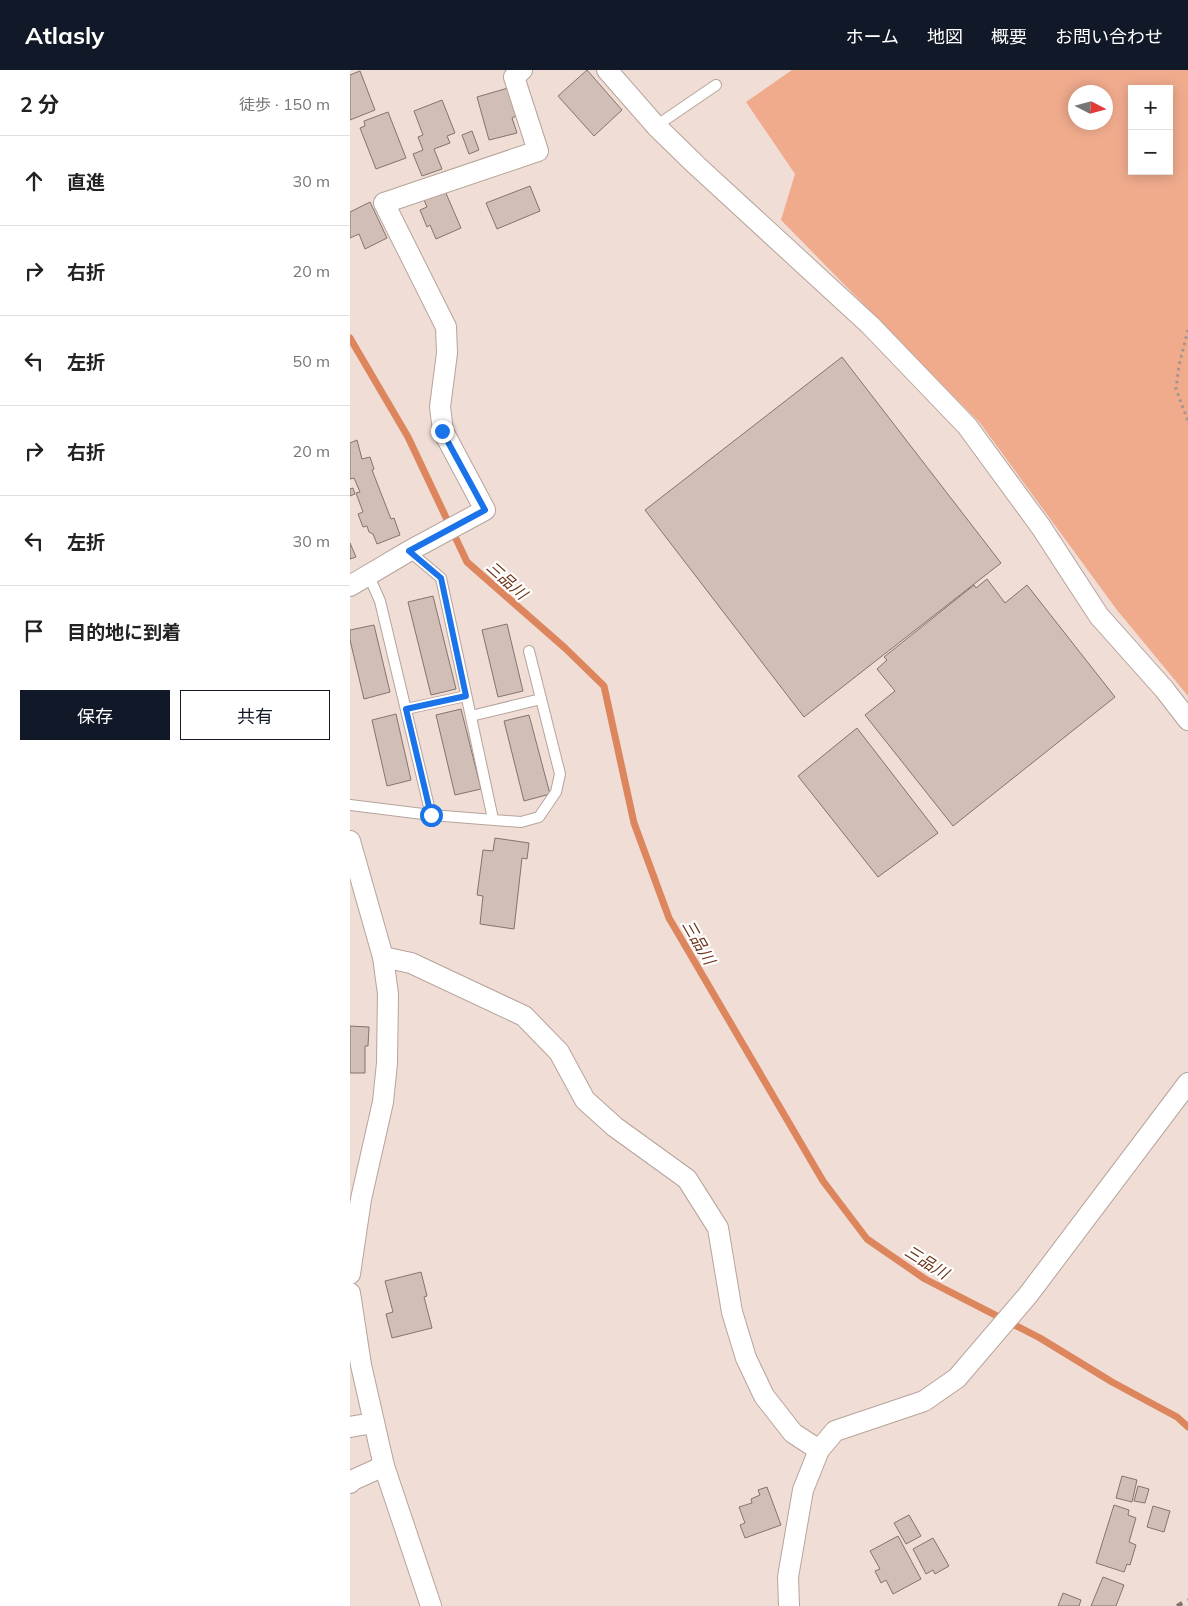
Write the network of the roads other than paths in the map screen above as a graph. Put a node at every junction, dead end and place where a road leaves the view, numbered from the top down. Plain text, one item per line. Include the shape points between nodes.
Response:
1 (522, 70) edge
2 (607, 70) edge
3 (716, 85) dead end
4 (656, 126) junction
5 (409, 551) junction
6 (368, 574) junction
7 (350, 586) edge
8 (528, 651) dead end
9 (466, 696) junction
10 (541, 699) junction
11 (406, 709) junction
12 (471, 716) junction
13 (1188, 720) edge
14 (350, 805) edge
15 (431, 815) junction
16 (493, 820) junction
17 (350, 841) edge
18 (382, 957) junction
19 (1188, 1083) edge
20 (350, 1274) edge
21 (350, 1293) edge
22 (373, 1423) junction
23 (350, 1427) edge
24 (819, 1450) junction
25 (384, 1466) junction
26 (350, 1483) edge
27 (432, 1606) edge
28 (789, 1606) edge

1 - 5 street via 514,77 538,151 384,203 446,326 447,353 440,406 442,431 485,510
2 - 4 street
3 - 4 lane
4 - 13 street via 870,325 967,426 1041,527 1099,616
5 - 6 street
5 - 9 lane via 441,578
6 - 7 street
6 - 11 lane via 380,601
8 - 10 lane
9 - 11 lane
9 - 12 lane
10 - 12 lane
10 - 16 lane via 560,774 556,792 539,817 521,822
11 - 15 lane
12 - 16 lane
14 - 15 lane
15 - 16 lane
17 - 18 street
18 - 20 street via 388,994 387,1063 383,1102 361,1199
18 - 24 street via 411,963 524,1016 559,1052 585,1100 615,1128 687,1179 718,1228 732,1312 746,1358 764,1396 793,1433
19 - 24 street via 1028,1295 957,1378 924,1402 835,1431
21 - 22 street
22 - 23 street
22 - 25 street
24 - 28 street via 802,1490 788,1577
25 - 26 street
25 - 27 street

